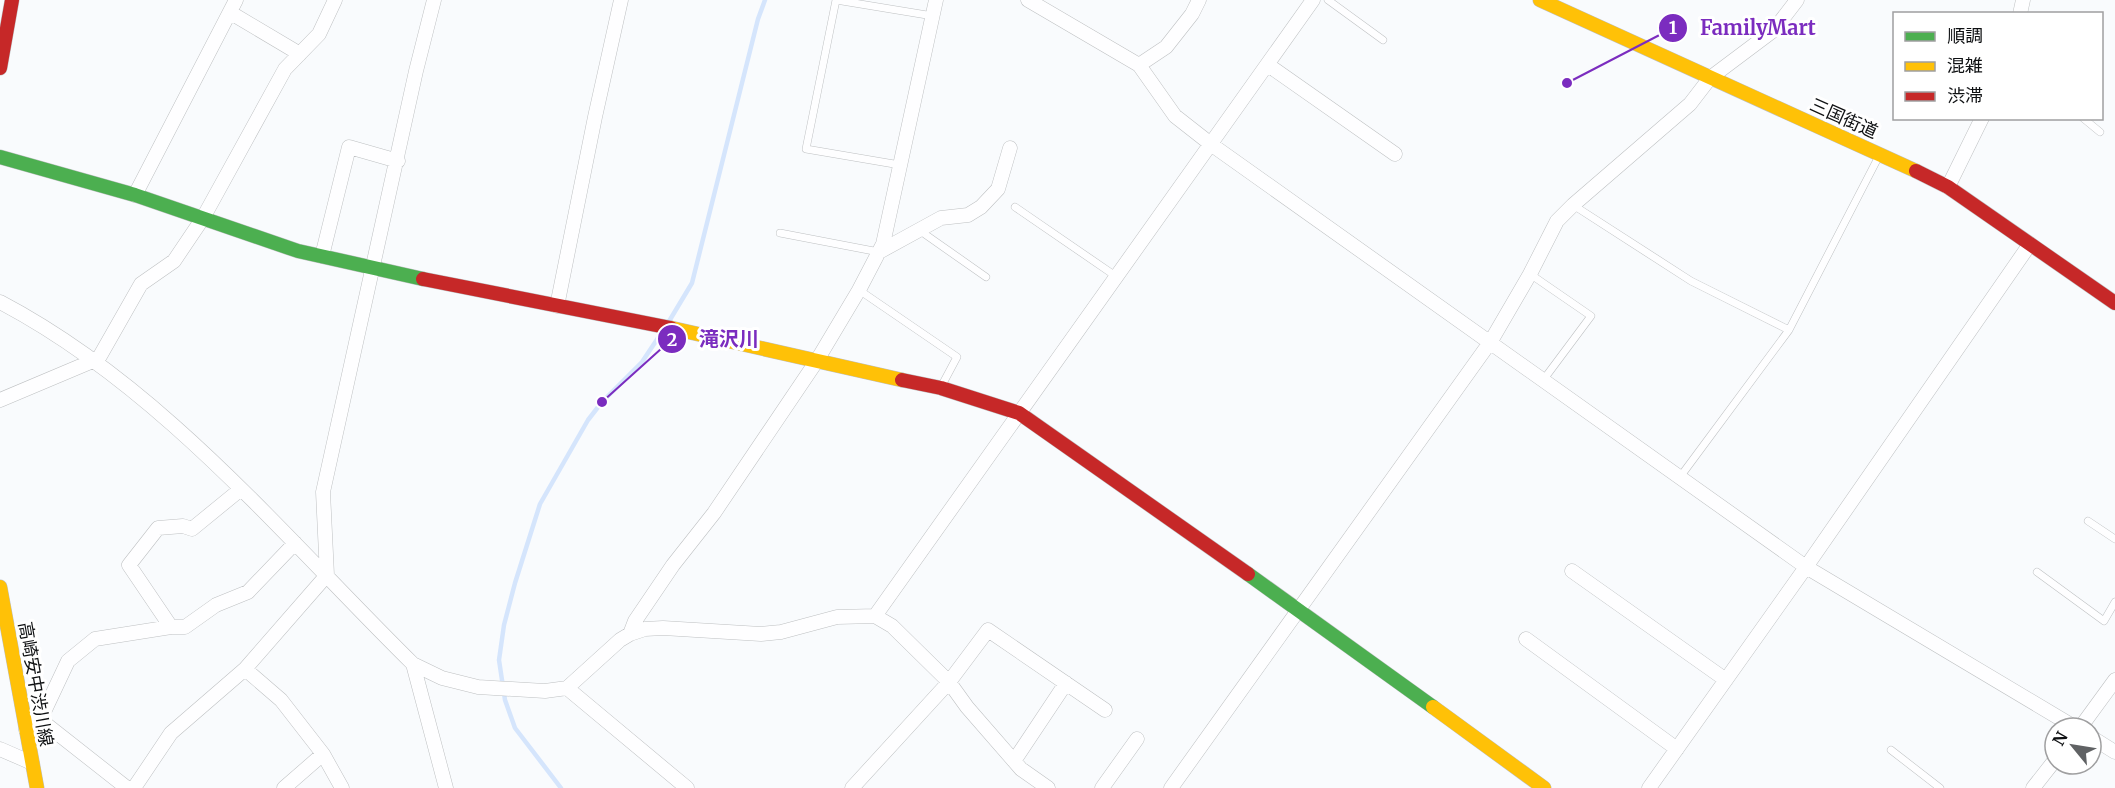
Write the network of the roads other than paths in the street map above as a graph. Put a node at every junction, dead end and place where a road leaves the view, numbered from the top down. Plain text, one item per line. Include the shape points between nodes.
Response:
1 (12, 0) edge
2 (335, 0) edge
3 (434, 0) edge
4 (621, 0) edge
5 (936, 0) edge
6 (1028, 0) edge
7 (1313, 0) edge
8 (1328, 0) edge
9 (1540, 0) edge
10 (1797, 0) edge
11 (1196, 1) edge
12 (234, 6) edge
13 (933, 16) junction
14 (1383, 40) dead end
15 (300, 54) junction
16 (1268, 64) junction
17 (1139, 65) junction
18 (0, 68) edge
19 (1710, 78) junction
20 (1981, 120) edge
21 (2085, 120) edge
22 (2100, 132) dead end
23 (1212, 145) junction
24 (1010, 148) dead end
25 (1395, 154) dead end
26 (1880, 154) junction
27 (0, 157) edge
28 (398, 161) junction
29 (900, 165) junction
30 (1948, 187) junction
31 (135, 195) junction
32 (1573, 206) junction
33 (1015, 207) dead end
34 (203, 218) junction
35 (919, 230) junction
36 (780, 233) dead end
37 (2030, 244) junction
38 (879, 252) junction
39 (322, 256) junction
40 (374, 269) junction
41 (1530, 274) junction
42 (986, 277) dead end
43 (1117, 277) junction
44 (859, 290) junction
45 (0, 302) edge
46 (2115, 303) edge
47 (557, 306) junction
48 (1789, 330) junction
49 (1491, 341) junction
50 (95, 360) junction
51 (816, 362) junction
52 (1544, 379) junction
53 (941, 388) junction
54 (0, 400) edge
55 (1019, 413) junction
56 (1680, 477) junction
57 (241, 489) junction
58 (2088, 521) dead end
59 (2115, 539) edge
60 (296, 543) junction
61 (1806, 567) junction
62 (1572, 571) dead end
63 (2037, 572) dead end
64 (327, 575) junction
65 (0, 587) edge
66 (2115, 602) edge
67 (1300, 610) junction
68 (875, 616) junction
69 (171, 627) junction
70 (630, 634) junction
71 (1526, 639) dead end
72 (413, 664) junction
73 (245, 669) junction
74 (1726, 680) junction
75 (2115, 680) edge
76 (950, 682) junction
77 (1066, 683) junction
78 (567, 688) junction
79 (1105, 710) dead end
80 (2058, 716) edge
81 (2087, 716) edge
82 (39, 718) junction
83 (26, 730) junction
84 (1137, 739) dead end
85 (0, 749) edge
86 (1677, 749) junction
87 (1891, 750) dead end
88 (323, 754) junction
89 (1014, 761) junction
90 (32, 763) junction
91 (2043, 775) edge
92 (853, 787) edge
93 (37, 788) edge
94 (127, 788) edge
95 (134, 788) edge
96 (284, 788) edge
97 (342, 788) edge
98 (446, 788) edge
99 (687, 788) edge
100 (1047, 788) edge
101 (1102, 788) edge
102 (1171, 788) edge
103 (1544, 788) edge
104 (1649, 788) edge
105 (1940, 788) edge
106 (2033, 788) edge

1 - 18 street
2 - 15 street via 319,34
3 - 28 street
4 - 47 street
5 - 13 street
6 - 17 street
7 - 16 street
8 - 14 lane
9 - 19 street, 三国街道
10 - 19 street via 1774,30
11 - 17 street via 1192,14 1166,46
12 - 15 street
12 - 31 street
13 - 29 street
13 - 29 lane via 836,0 806,149
15 - 34 street via 285,69
16 - 23 street
16 - 25 street
17 - 23 street via 1175,116
19 - 26 street, 三国街道
19 - 32 street via 1690,104
20 - 30 street
21 - 22 lane
23 - 43 street
23 - 49 street
24 - 35 street via 998,189 981,207 968,215 941,218
26 - 30 street, 三国街道
26 - 48 lane
27 - 31 street
28 - 39 street via 349,147
28 - 40 street
29 - 38 street
30 - 37 street, 三国街道
31 - 34 street
32 - 41 street via 1557,221
32 - 48 lane via 1691,281
33 - 43 lane
34 - 39 street
34 - 50 street via 174,261 141,284
35 - 38 street
35 - 42 lane
36 - 38 lane
37 - 46 street, 三国街道
37 - 61 street
38 - 44 street
39 - 40 street
40 - 47 street
40 - 64 street via 323,492
41 - 49 street
41 - 52 lane via 1591,316
43 - 55 street
44 - 51 street
44 - 53 lane via 957,357
45 - 50 street
47 - 51 street
48 - 56 lane
49 - 52 street
49 - 67 street
50 - 54 street
50 - 57 street via 206,454
51 - 53 street
51 - 70 street via 714,513 673,565
52 - 56 street
53 - 55 street
55 - 67 street
55 - 68 street
56 - 61 street
57 - 60 street
57 - 69 street via 192,529 158,528 129,565
58 - 59 lane
60 - 64 street
60 - 69 street via 248,592 216,605 185,627
61 - 74 street
61 - 80 street
62 - 74 street
63 - 66 lane via 2104,621
64 - 72 street
64 - 73 street
65 - 83 street, 高崎安中渋川線
67 - 102 street
67 - 103 street
68 - 70 street via 837,617 761,634 663,628
68 - 76 street via 892,626
69 - 82 street via 94,639 68,661
70 - 78 street
71 - 86 street
72 - 78 street via 442,678 478,687 545,691
72 - 98 street
73 - 88 street via 281,700
73 - 95 street via 171,733
74 - 86 street
75 - 81 street
76 - 77 street via 988,630
76 - 89 street
76 - 92 street
77 - 79 street
77 - 89 street
78 - 99 street
82 - 83 street
82 - 94 street
83 - 90 street, 高崎安中渋川線
84 - 101 street
85 - 90 street
86 - 104 street
87 - 105 lane
88 - 96 street
88 - 97 street
89 - 100 street
90 - 93 street, 高崎安中渋川線
91 - 106 street

